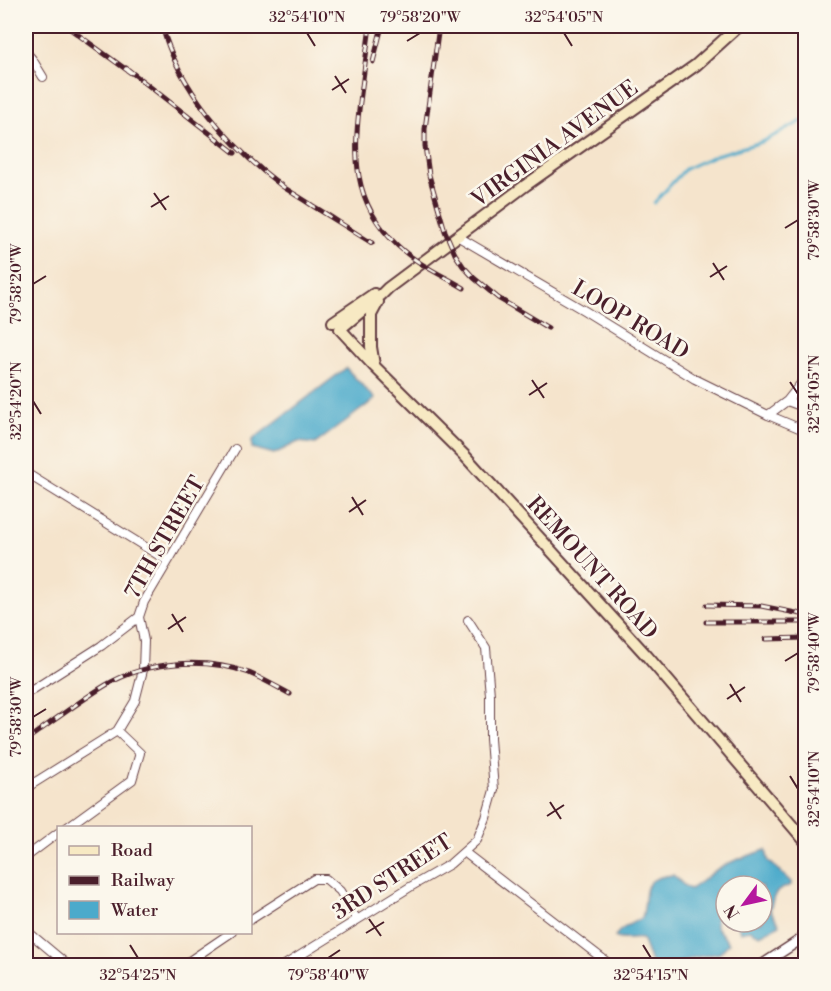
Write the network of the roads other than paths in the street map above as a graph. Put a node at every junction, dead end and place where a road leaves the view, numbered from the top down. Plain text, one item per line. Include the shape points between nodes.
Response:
1 (739, 26) edge
2 (26, 52) edge
3 (43, 77) dead end
4 (457, 236) junction
5 (385, 292) junction
6 (336, 325) joint
7 (374, 366) junction
8 (806, 377) edge
9 (788, 401) junction
10 (806, 408) edge
11 (768, 415) junction
12 (806, 431) edge
13 (235, 449) dead end
14 (26, 473) edge
15 (168, 561) junction
16 (139, 617) junction
17 (468, 620) dead end
18 (26, 694) edge
19 (117, 731) junction
20 (26, 788) edge
21 (69, 826) edge
22 (57, 834) edge
23 (806, 842) edge
24 (464, 852) junction
25 (26, 857) edge
26 (252, 919) edge
27 (357, 920) junction
28 (26, 930) edge
29 (230, 934) edge
30 (806, 936) edge
31 (69, 966) edge
32 (182, 966) edge
33 (283, 966) edge
34 (612, 966) edge
35 (760, 966) edge

1 - 4 main road, VIRGINIA AVENUE via 696,65
2 - 3 street
4 - 5 main road, VIRGINIA AVENUE
4 - 11 street, LOOP ROAD via 695,379
5 - 6 main road, VIRGINIA AVENUE
5 - 7 main road via 371,315
6 - 7 main road, REMOUNT ROAD
7 - 23 main road, REMOUNT ROAD via 465,456 647,656
8 - 9 street
9 - 10 street
9 - 11 street
11 - 12 street, LOOP ROAD
13 - 15 street, 7TH STREET
14 - 15 street
15 - 16 street, 7TH STREET
16 - 18 street, 7TH STREET
16 - 19 street via 144,641 143,670 135,700
17 - 24 street, 3RD STREET via 486,648 494,790 477,840
19 - 20 street
19 - 21 street via 140,753 132,780
22 - 25 street
24 - 27 street, 3RD STREET
24 - 34 street
26 - 27 street via 314,879 326,879 340,891
27 - 33 street, 3RD STREET
28 - 31 street
29 - 32 street
30 - 35 street

